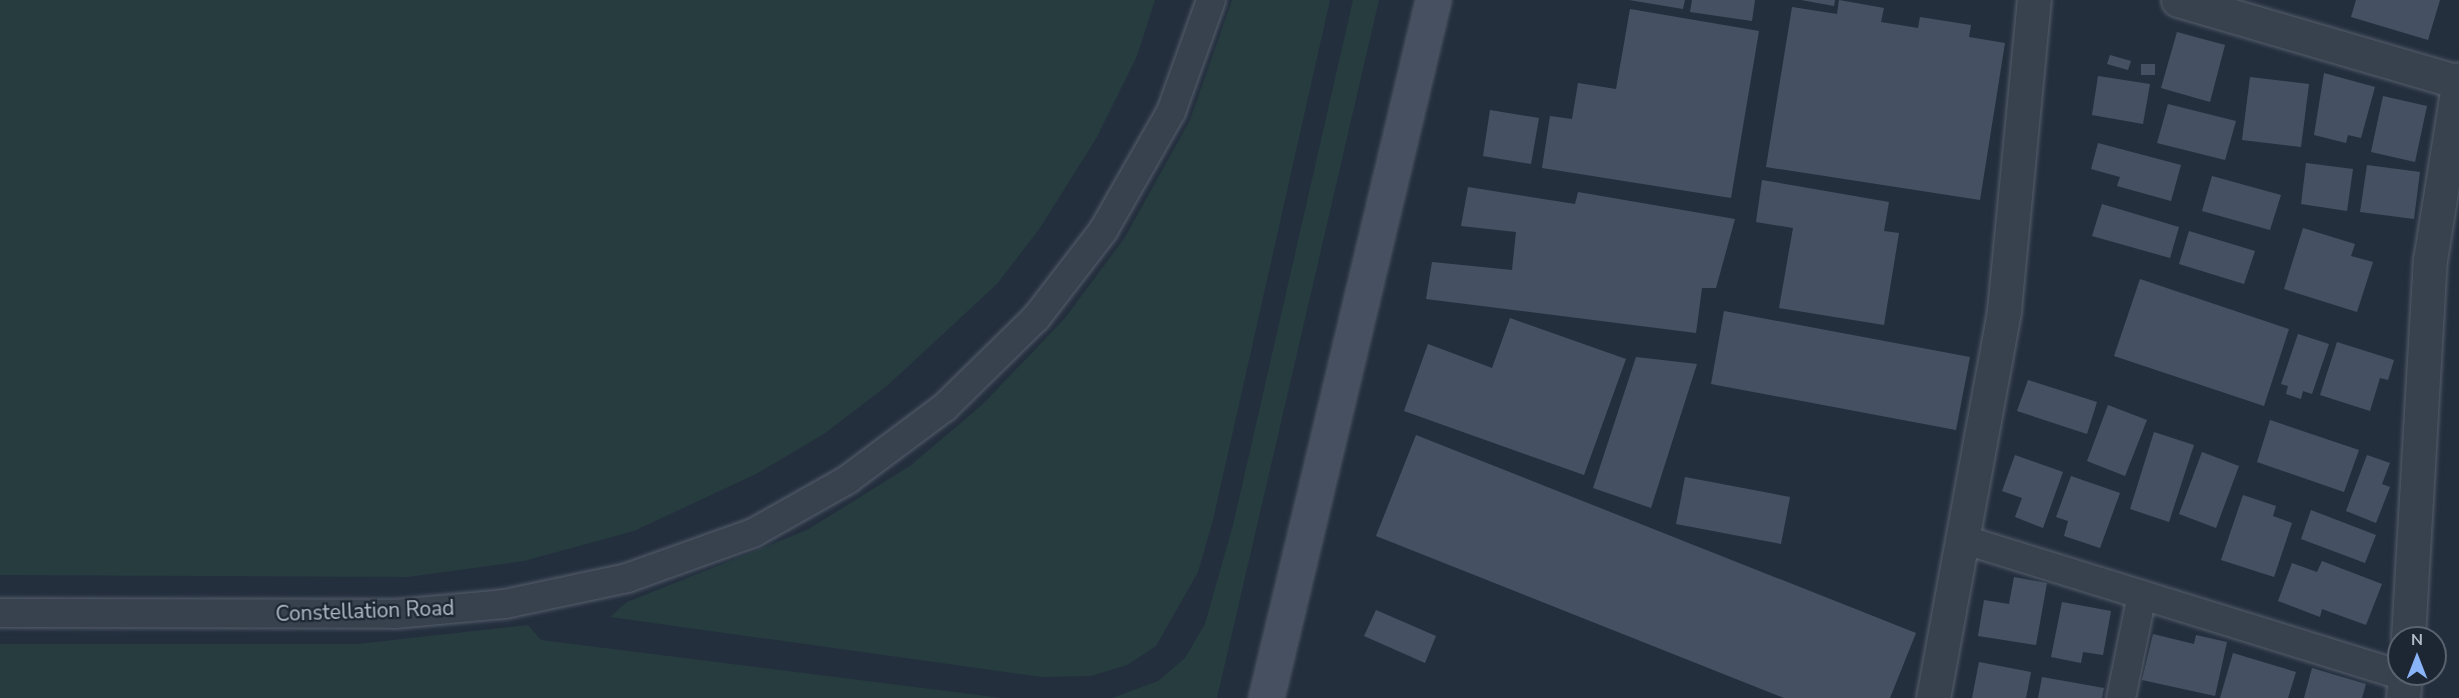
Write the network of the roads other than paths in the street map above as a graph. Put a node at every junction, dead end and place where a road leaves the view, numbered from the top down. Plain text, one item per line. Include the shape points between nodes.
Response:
1 (1211, 0) edge
2 (1433, 0) edge
3 (2034, 0) edge
4 (2178, 0) edge
5 (2459, 81) edge
6 (1965, 540) junction
7 (2142, 595) junction
8 (0, 613) edge
9 (2409, 626) edge
10 (2387, 674) edge
11 (1266, 698) edge
12 (1933, 698) edge
13 (2121, 698) edge

1 - 8 lane, Constellation Road via 1171,112 1102,231 1036,318 945,407 847,480 753,533 627,578 505,604 395,614
2 - 11 street
3 - 6 street via 2004,310
4 - 5 street
5 - 9 street via 2430,260
6 - 7 lane
6 - 12 street
7 - 10 lane
7 - 13 lane

